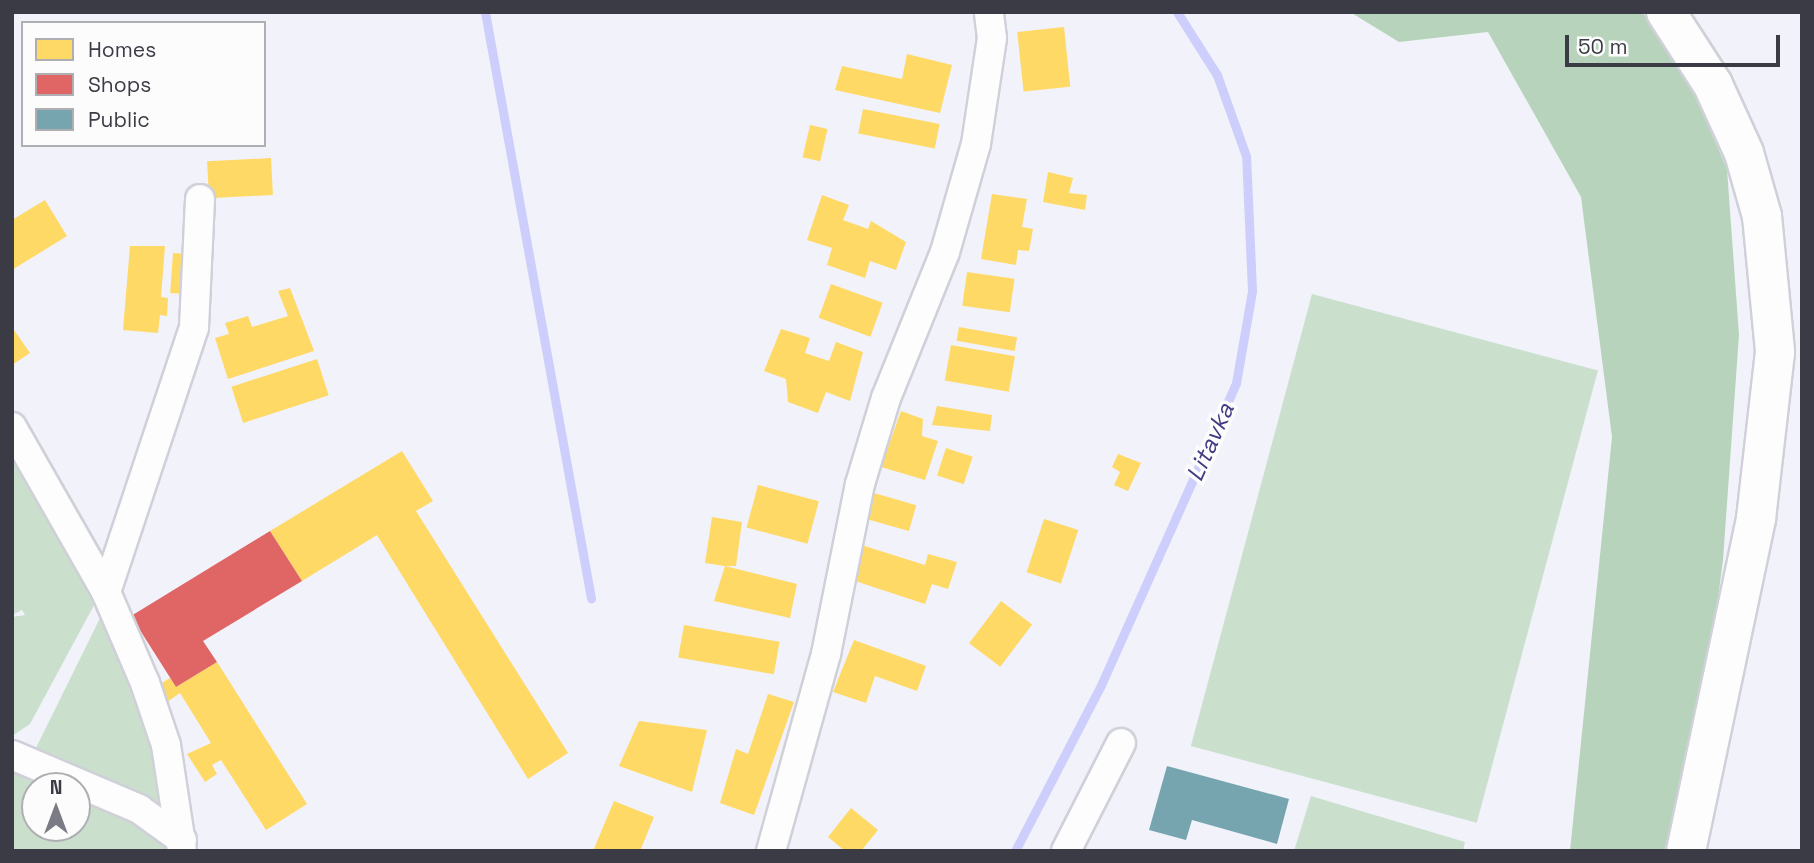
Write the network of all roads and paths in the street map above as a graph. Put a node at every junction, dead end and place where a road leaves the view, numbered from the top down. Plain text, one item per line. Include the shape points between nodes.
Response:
1 (989, 12) edge
2 (1666, 12) edge
3 (200, 199) dead end
4 (12, 428) edge
5 (106, 592) junction
6 (1121, 743) dead end
7 (12, 755) edge
8 (182, 845) edge
9 (771, 851) edge
10 (1066, 851) edge
11 (1686, 851) edge

1 - 9 street via 992,38 976,144 945,252 886,398 860,484 826,654
2 - 11 main road via 1713,85 1744,153 1762,216 1775,352 1773,413 1756,519
3 - 5 street via 194,327
4 - 5 street
5 - 8 street via 166,745
6 - 10 street
7 - 8 street via 139,809

